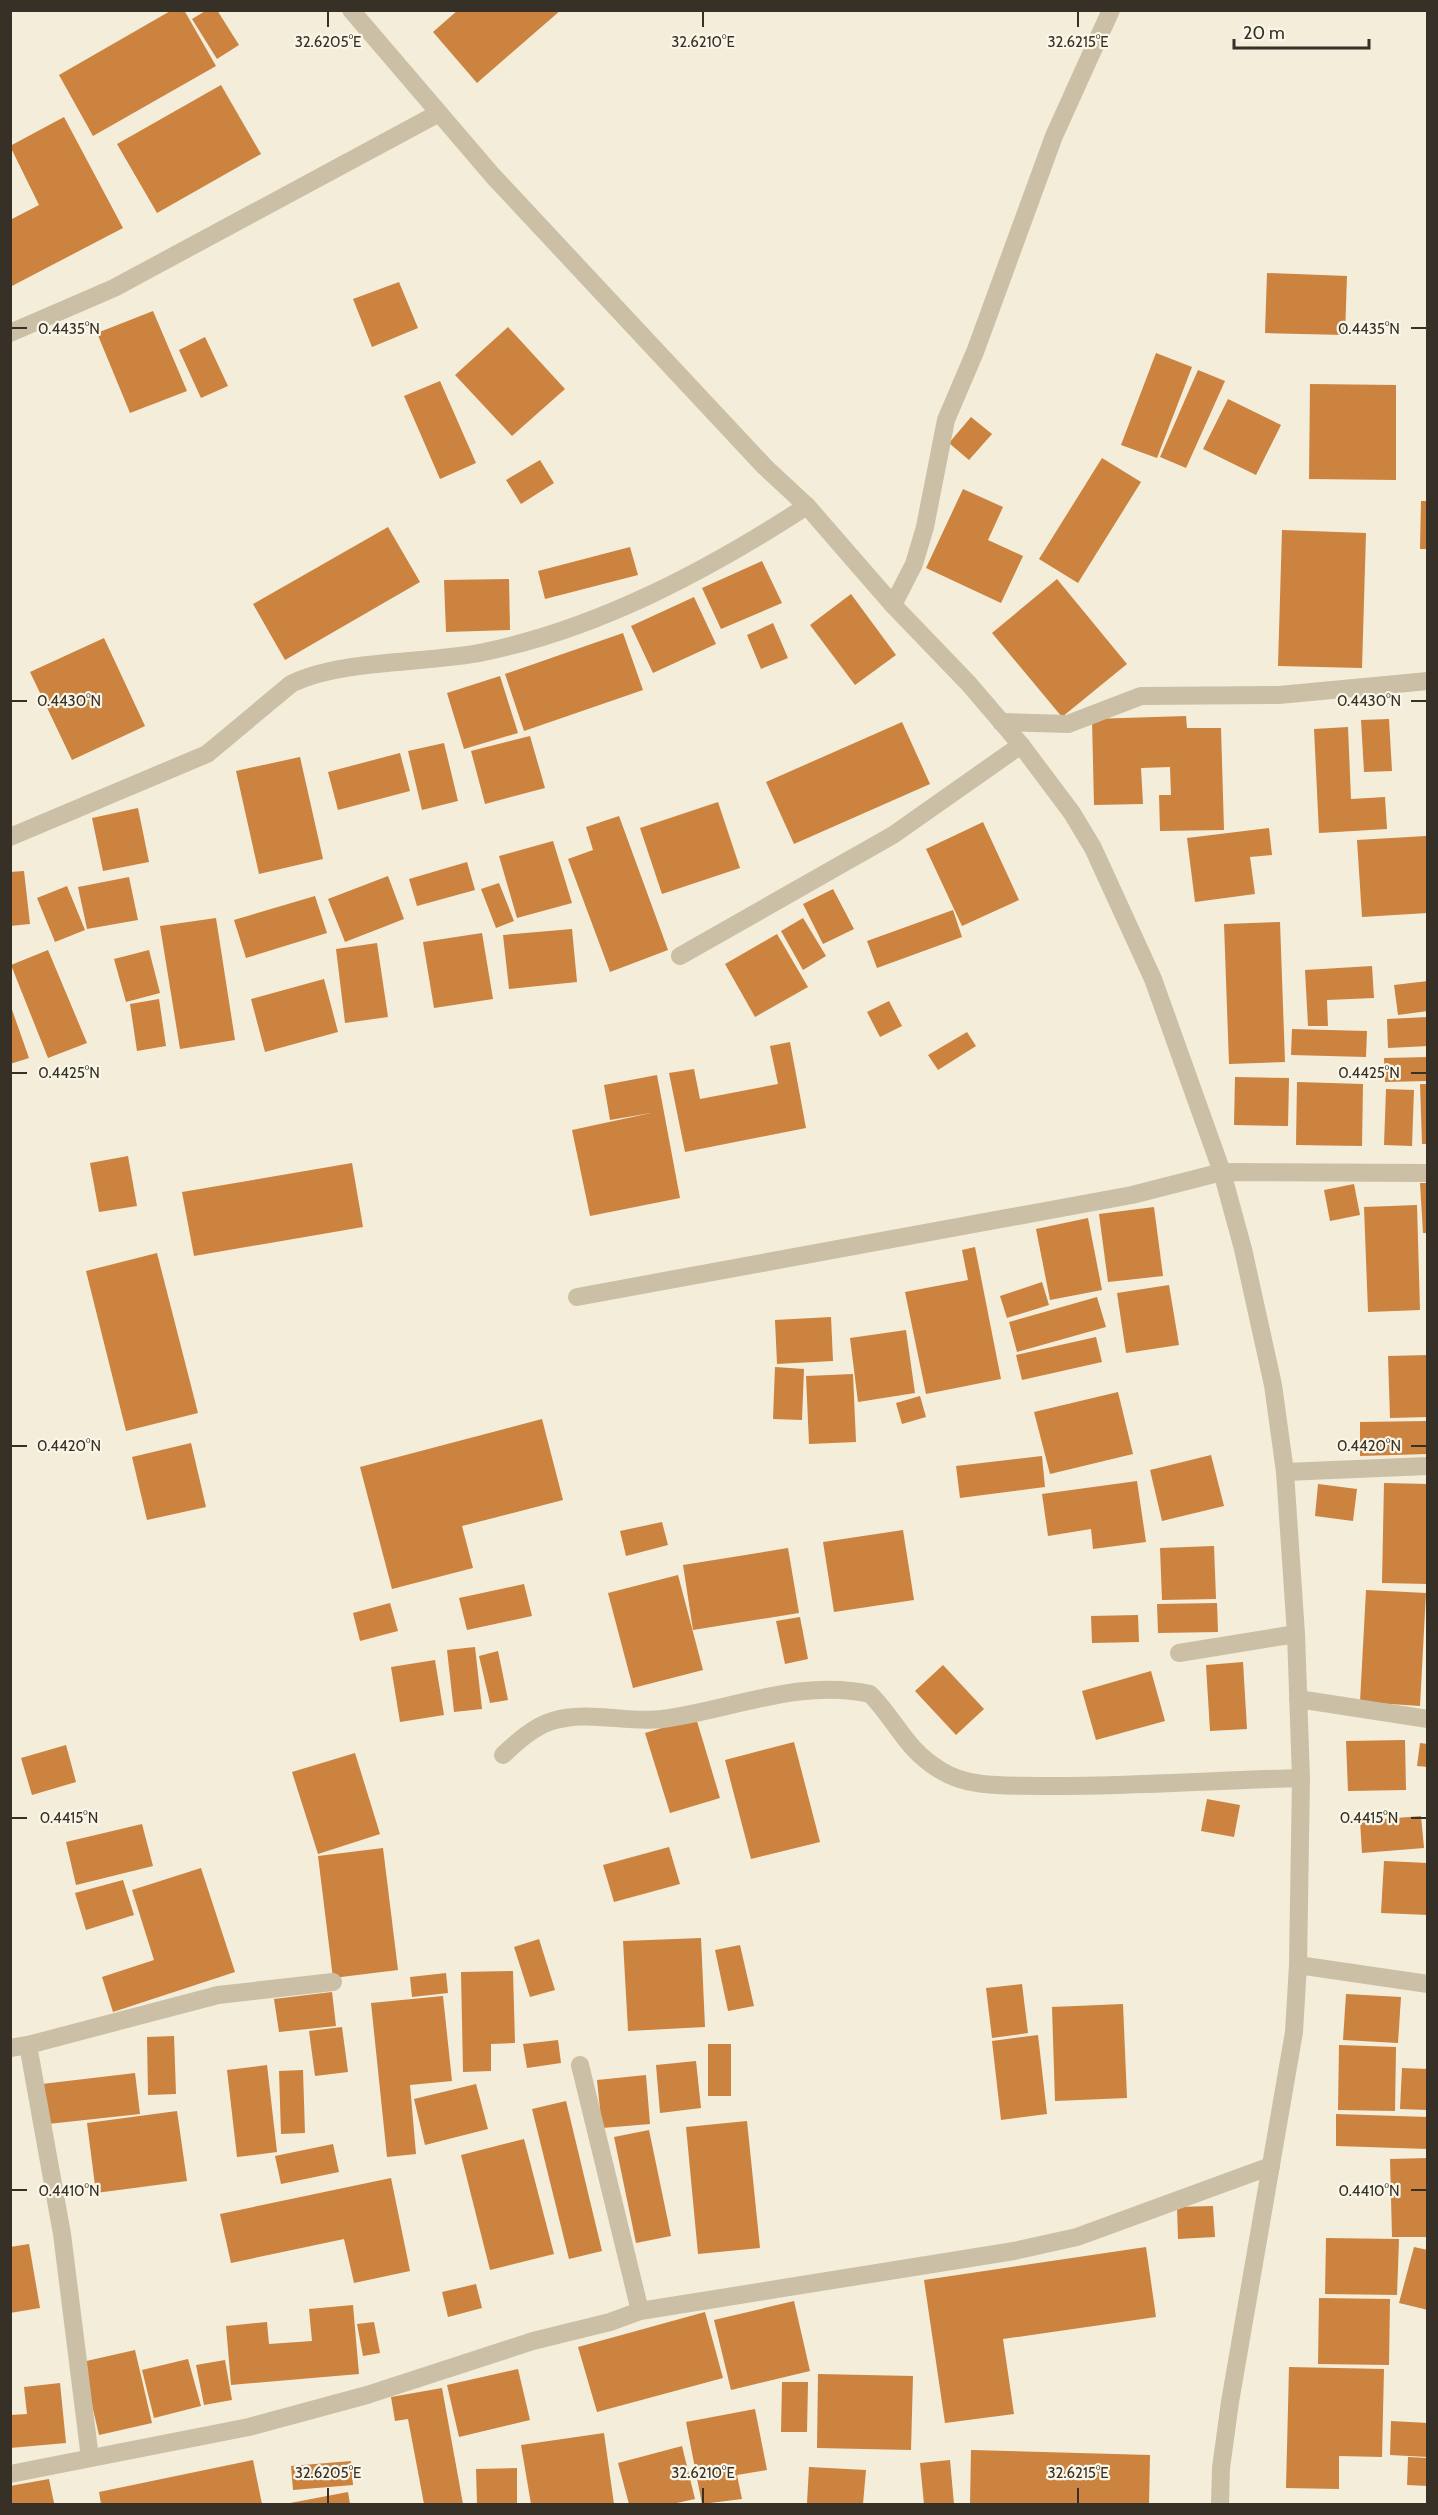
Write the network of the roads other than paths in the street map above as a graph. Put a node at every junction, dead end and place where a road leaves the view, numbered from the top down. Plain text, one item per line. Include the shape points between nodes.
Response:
1 (351, 10) edge
2 (1111, 10) edge
3 (439, 112) junction
4 (10, 333) edge
5 (807, 507) junction
6 (892, 605) junction
7 (1428, 681) edge
8 (1001, 722) junction
9 (1022, 745) junction
10 (10, 837) edge
11 (680, 956) dead end
12 (1222, 1172) junction
13 (1428, 1173) edge
14 (577, 1297) dead end
15 (1428, 1466) edge
16 (1285, 1472) junction
17 (1296, 1634) junction
18 (1179, 1653) dead end
19 (1298, 1699) junction
20 (1428, 1719) edge
21 (503, 1755) dead end
22 (1301, 1778) junction
23 (1298, 1965) junction
24 (333, 1983) dead end
25 (1428, 1984) edge
26 (19, 2046) edge
27 (580, 2065) dead end
28 (1271, 2166) junction
29 (640, 2311) junction
30 (90, 2458) junction
31 (10, 2474) edge
32 (1220, 2505) edge

1 - 3 street
2 - 6 street via 1054,136 946,420 925,527 914,564
3 - 4 street via 114,288
3 - 5 street via 517,202
5 - 6 street
5 - 10 street via 763,535 661,588 552,634 461,657 303,678 207,754
6 - 8 street
7 - 8 street via 1279,695 1142,696 1068,724
8 - 9 street
9 - 11 street via 893,835
9 - 12 street via 1072,813 1118,897 1154,979
12 - 13 street
12 - 14 street via 1132,1195
12 - 16 street via 1270,1374
15 - 16 street
16 - 17 street
17 - 18 street
17 - 19 street
19 - 20 street
19 - 22 street
21 - 22 street via 526,1734 550,1722 573,1717 660,1719 788,1694 837,1689 870,1694 918,1754 940,1771 963,1781 1099,1787
22 - 23 street
23 - 25 street
23 - 28 street via 1294,2032
24 - 26 street via 218,1995
26 - 30 street via 62,2234
27 - 29 street
28 - 29 street via 1077,2237 1014,2251
28 - 32 street via 1230,2402
29 - 30 street via 249,2427
30 - 31 street

